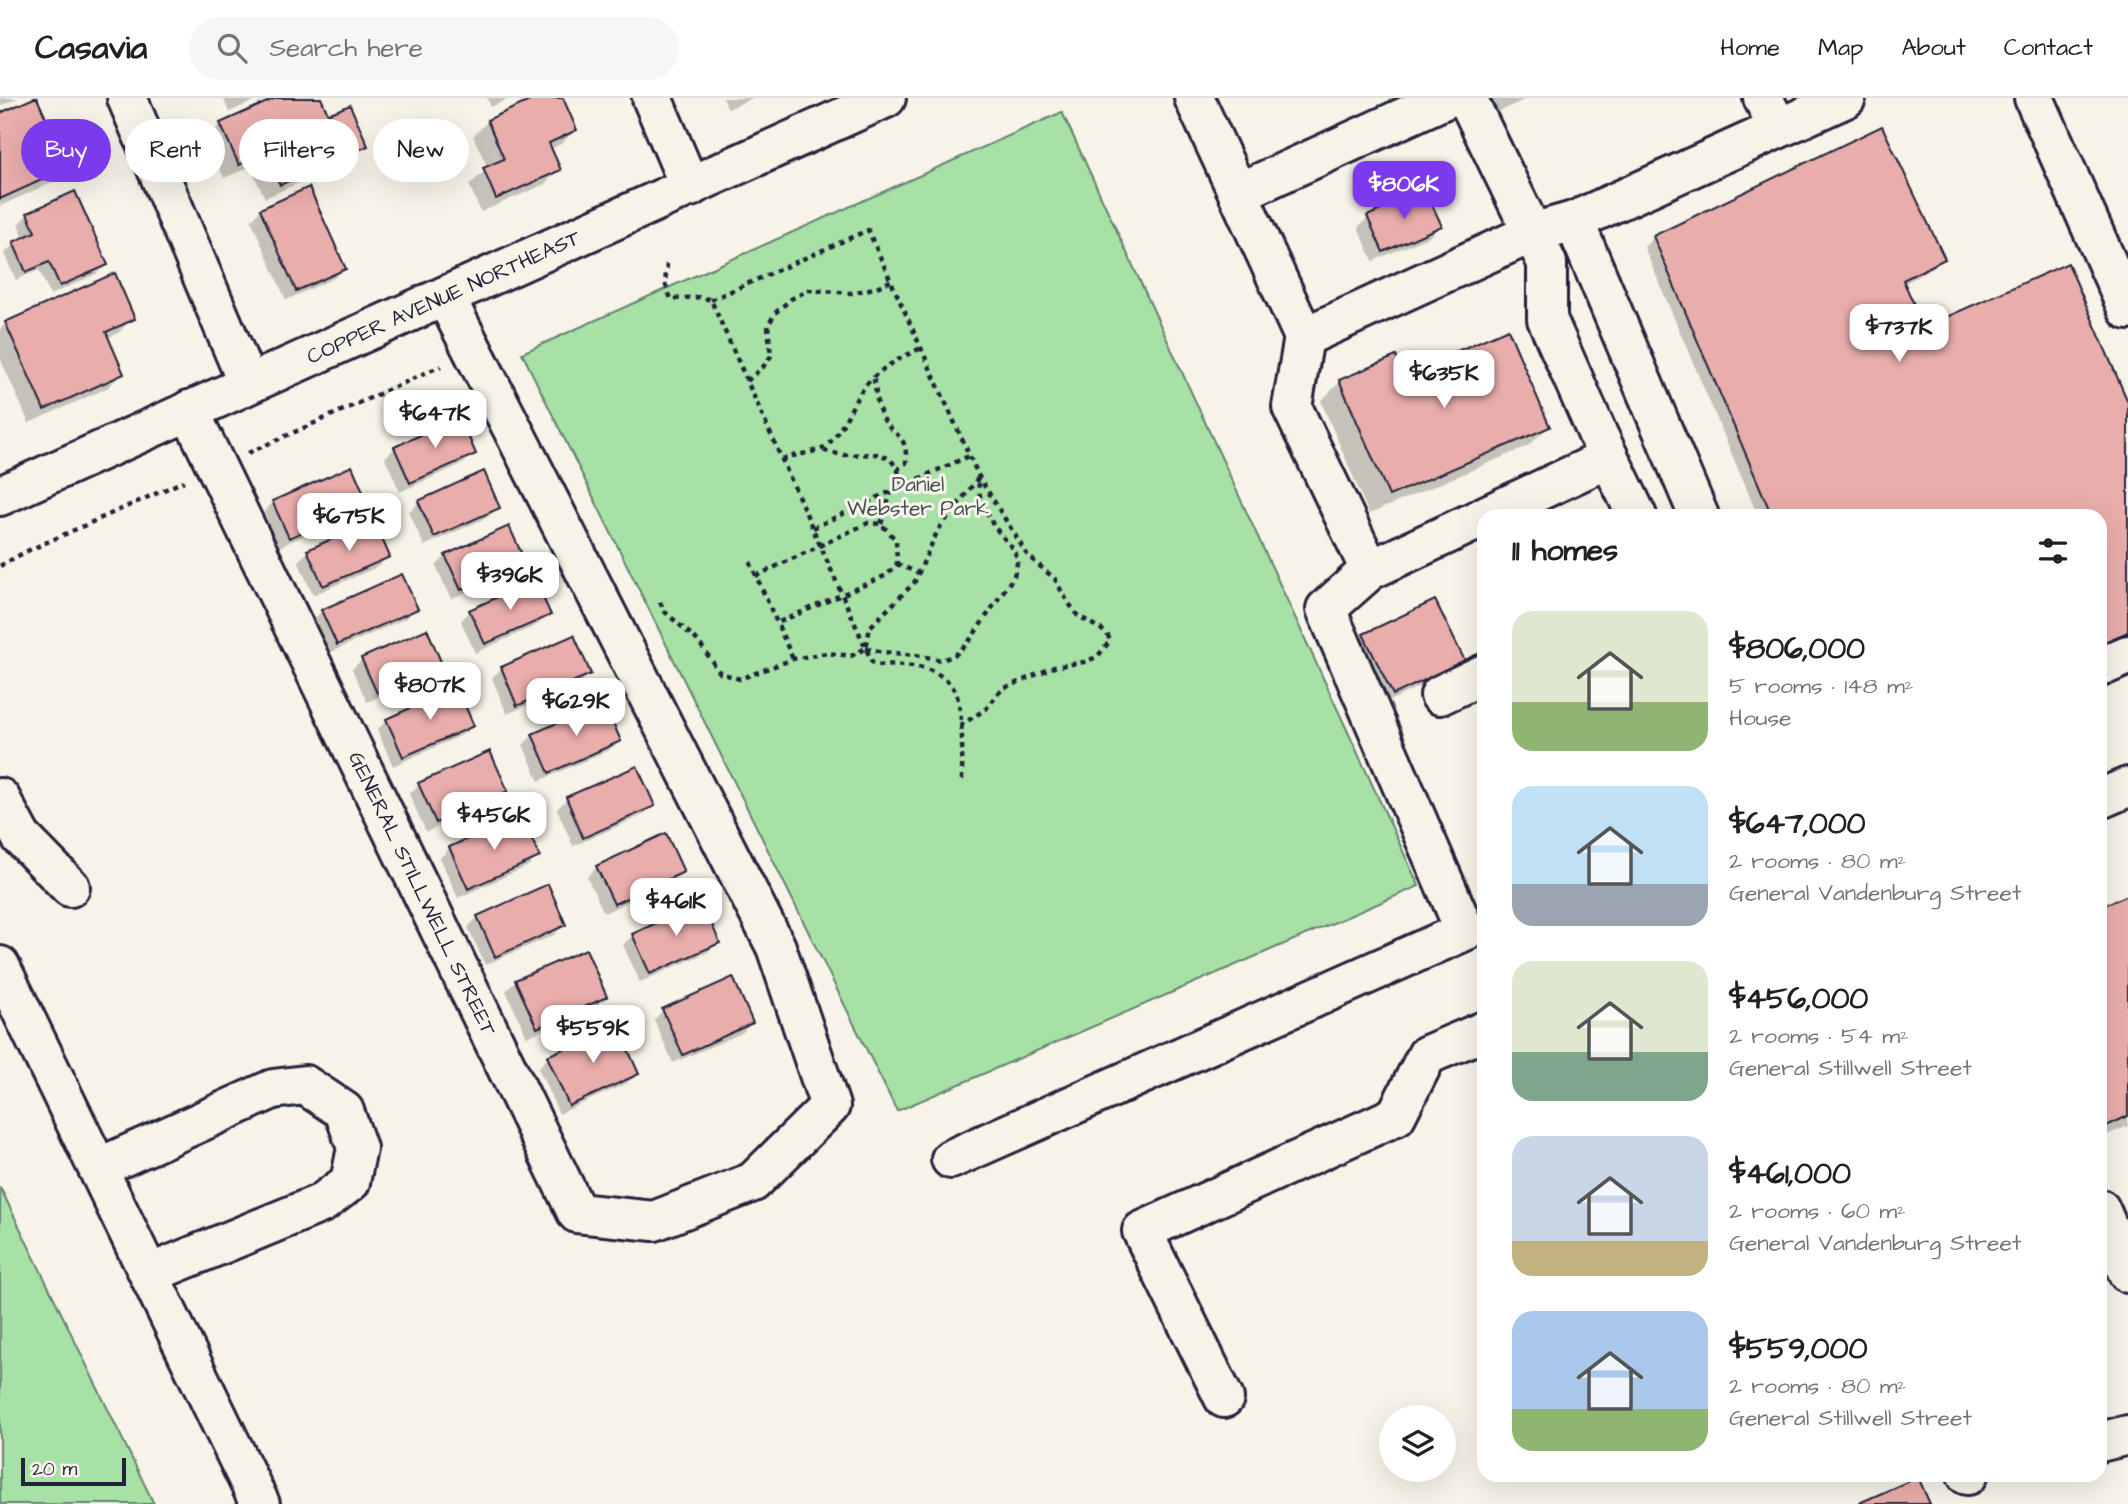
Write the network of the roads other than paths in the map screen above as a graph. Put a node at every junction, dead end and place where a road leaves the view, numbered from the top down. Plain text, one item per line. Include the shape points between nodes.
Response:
1 (127, 98) edge
2 (652, 98) edge
3 (886, 98) edge
4 (1194, 98) edge
5 (1846, 98) edge
6 (2034, 98) edge
7 (1448, 99) edge
8 (1771, 113) edge
9 (690, 187) junction
10 (1238, 193) junction
11 (1574, 220) junction
12 (1532, 233) junction
13 (445, 296) junction
14 (2128, 310) edge
15 (1304, 337) junction
16 (248, 384) junction
17 (189, 410) junction
18 (1609, 458) junction
19 (0, 496) edge
20 (1502, 509) edge
21 (1634, 509) edge
22 (1696, 509) edge
23 (1477, 521) edge
24 (1370, 570) junction
25 (2128, 654) edge
26 (2107, 664) edge
27 (1477, 677) edge
28 (1440, 695) dead end
29 (2128, 787) edge
30 (2107, 796) edge
31 (0, 798) edge
32 (10, 846) edge
33 (70, 887) dead end
34 (0, 965) edge
35 (1477, 1034) edge
36 (951, 1159) dead end
37 (98, 1168) junction
38 (2107, 1225) edge
39 (2128, 1273) edge
40 (149, 1274) junction
41 (1224, 1398) dead end
42 (2128, 1435) edge
43 (2107, 1441) edge
44 (261, 1504) edge

1 - 16 street
2 - 9 street
3 - 9 street, COPPER AVENUE NORTHEAST
4 - 10 street
5 - 8 street
6 - 14 street
7 - 10 street
7 - 12 street
8 - 11 street
9 - 13 street, COPPER AVENUE NORTHEAST
10 - 15 street
11 - 12 street
11 - 22 street
12 - 15 street
12 - 18 street via 1547,263 1547,319
13 - 16 street, COPPER AVENUE NORTHEAST
13 - 17 street, GENERAL STILLWELL STREET via 776,947 830,1106 753,1182 654,1220 577,1213
15 - 24 street via 1292,407
16 - 17 street, COPPER AVENUE NORTHEAST
17 - 19 street, COPPER AVENUE NORTHEAST
18 - 20 street
18 - 21 street
23 - 24 street
24 - 36 street via 1326,609 1465,931
25 - 26 street
27 - 28 street
29 - 30 street
31 - 32 street
32 - 33 street
34 - 37 street
35 - 41 street via 1427,1055 1396,1116 1142,1230
37 - 40 street
37 - 40 street via 273,1089 305,1085 344,1111 357,1148 350,1182 322,1203
38 - 39 street
40 - 44 street
42 - 43 street

